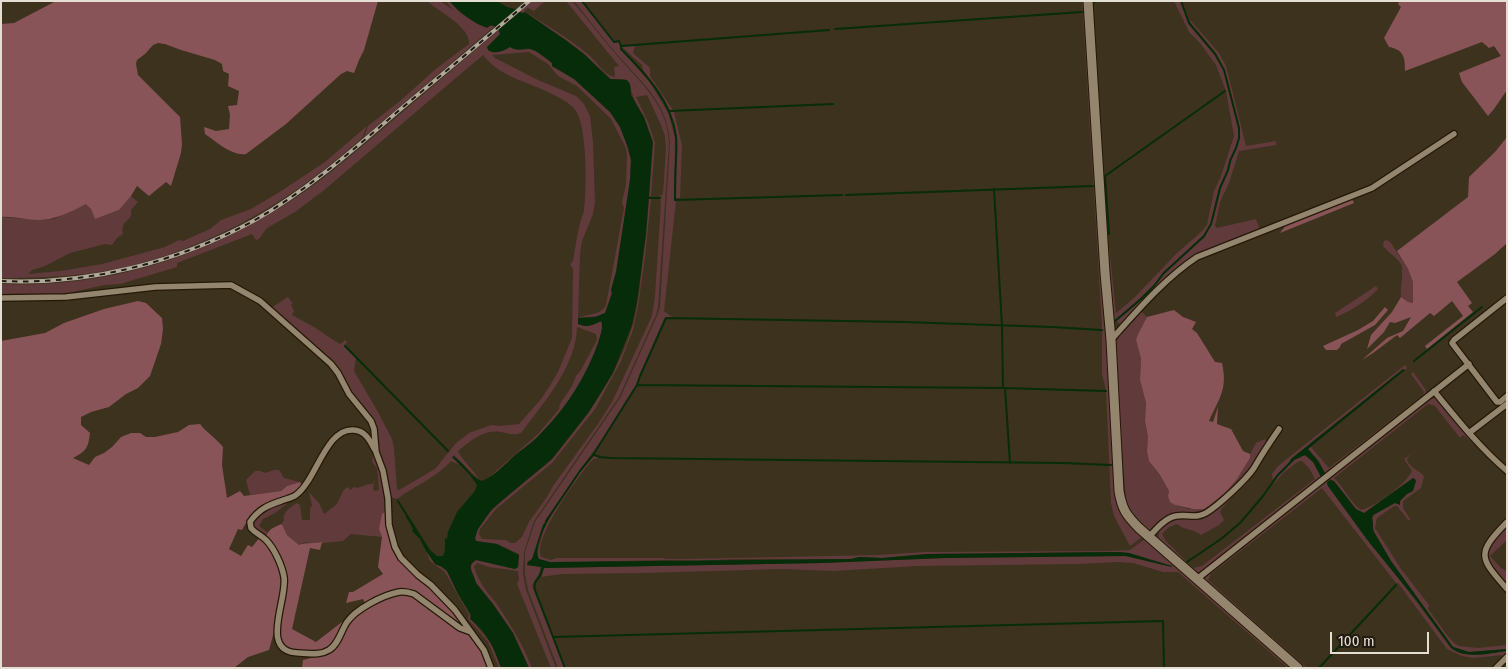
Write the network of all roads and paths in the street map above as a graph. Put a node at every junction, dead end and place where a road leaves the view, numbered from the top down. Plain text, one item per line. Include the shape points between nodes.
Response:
1 (1088, 1) edge
2 (1454, 134) dead end
3 (1, 298) edge
4 (1507, 298) edge
5 (1111, 340) junction
6 (1469, 364) junction
7 (1434, 391) junction
8 (1507, 396) edge
9 (1507, 404) edge
10 (1279, 429) dead end
11 (1469, 433) junction
12 (376, 452) junction
13 (1507, 471) edge
14 (1507, 522) edge
15 (1149, 537) junction
16 (1197, 579) junction
17 (1507, 589) edge
18 (473, 633) junction
19 (1507, 657) edge
20 (491, 668) edge
21 (1298, 668) edge
22 (1496, 668) edge

1 - 5 main road
2 - 5 street via 1372,188 1197,257 1173,275
3 - 12 street via 66,297 155,287 232,285 260,302 331,364 371,421
4 - 6 street via 1452,343
5 - 15 main road via 1120,500 1126,515
6 - 7 street
6 - 8 street via 1497,402
7 - 11 street
7 - 16 street
9 - 11 street
10 - 15 street via 1254,469 1225,498 1200,516 1170,518
11 - 13 street
12 - 18 street via 388,498 389,525 401,558 445,598
12 - 18 street via 364,433 342,431 321,458 305,487 295,496 263,508 250,522 251,528 270,545 284,578 276,624 279,642 289,652 324,653 332,648 357,612 400,592 414,594 460,628
14 - 17 street via 1484,550 1488,567
15 - 16 main road
16 - 21 main road
18 - 20 street
19 - 22 street

